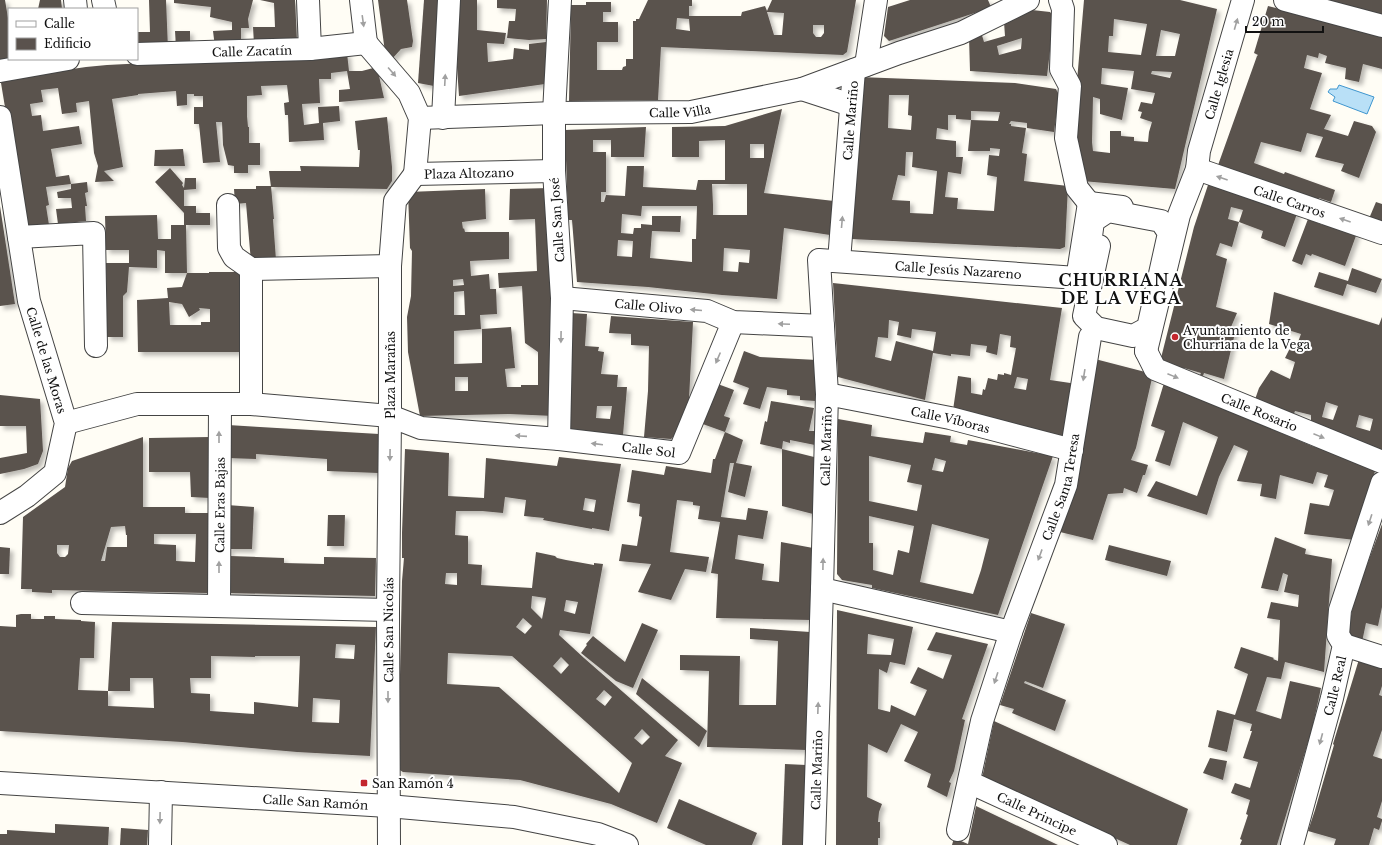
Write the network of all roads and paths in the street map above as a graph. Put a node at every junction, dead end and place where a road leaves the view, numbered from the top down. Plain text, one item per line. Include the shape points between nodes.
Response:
1 (308, 0) edge
2 (361, 0) edge
3 (449, 0) edge
4 (560, 0) edge
5 (876, 0) edge
6 (1028, 0) edge
7 (1060, 0) edge
8 (1243, 0) edge
9 (1285, 0) edge
10 (1382, 26) edge
11 (366, 43) junction
12 (310, 49) junction
13 (138, 54) edge
14 (62, 60) edge
15 (860, 68) junction
16 (0, 71) edge
17 (802, 89) junction
18 (851, 105) junction
19 (554, 113) junction
20 (0, 116) edge
21 (420, 118) junction
22 (443, 118) junction
23 (1197, 169) junction
24 (554, 172) junction
25 (415, 174) junction
26 (5, 179) edge
27 (228, 205) dead end
28 (1091, 212) junction
29 (1179, 215) junction
30 (1382, 233) edge
31 (19, 237) junction
32 (839, 261) junction
33 (390, 266) junction
34 (251, 269) junction
35 (1077, 278) junction
36 (562, 298) junction
37 (733, 322) junction
38 (823, 326) junction
39 (1090, 336) junction
40 (96, 346) dead end
41 (1146, 351) junction
42 (827, 394) junction
43 (220, 404) junction
44 (251, 404) junction
45 (390, 416) junction
46 (66, 423) junction
47 (559, 439) junction
48 (1072, 450) junction
49 (1382, 462) edge
50 (1382, 483) edge
51 (0, 514) edge
52 (822, 589) junction
53 (82, 603) dead end
54 (219, 606) junction
55 (388, 610) junction
56 (1011, 632) junction
57 (1344, 645) junction
58 (1382, 657) edge
59 (969, 782) junction
60 (0, 783) edge
61 (161, 792) junction
62 (388, 806) junction
63 (958, 830) dead end
64 (598, 840) edge
65 (160, 845) edge
66 (389, 845) edge
67 (627, 845) edge
68 (814, 845) edge
69 (1106, 845) edge
70 (1292, 845) edge

1 - 12 street
2 -> 11 street
22 -> 3 street
4 - 19 street, Calle San José
5 - 15 street, Calle Mariño
6 - 15 street, Calle Villa via 961,33
7 - 28 street via 1063,9 1061,69 1070,86 1066,138 1077,188
23 -> 8 street, Calle Iglesia via 1199,151
9 - 10 street
11 - 12 street, Calle Zacatín
11 -> 21 street, Plaza Altozano via 409,93
12 - 13 street, Calle Zacatín
14 - 16 street
15 - 17 street, Calle Villa
15 - 18 street, Calle Mariño
17 - 18 street, Calle Villa
17 - 19 street, Calle Villa via 691,112
32 -> 18 street, Calle Mariño
19 - 22 street
19 - 24 street, Calle San José
20 - 26 street, Calle de las Moras
21 - 22 street
21 - 25 street, Plaza Altozano
23 - 29 street, Calle Iglesia
30 -> 23 street, Calle Carros
24 - 25 street, Plaza Altozano
24 - 36 street, Calle San José
25 - 33 street, Plaza Marañas via 395,201
26 - 31 street, Calle de las Moras
27 - 34 street via 229,248 234,257
28 - 28 street via 1108,211 1161,221 1169,233 1148,328 1133,336 1096,328 1084,316 1099,246 1090,244
28 - 29 street
28 - 35 street
29 - 41 street, Calle Iglesia
31 - 40 street via 94,233
31 - 46 street, Calle de las Moras via 29,302
32 - 35 street, Calle Jesús Nazareno
32 - 38 street, Calle Mariño via 819,260
33 - 34 street
33 - 45 street, Plaza Marañas
34 - 44 street
35 - 39 street via 1071,318
37 -> 36 street, Calle Olivo via 707,311
36 -> 47 street, Calle San José
38 -> 37 street
37 -> 47 street, Calle Sol via 679,453
38 - 42 street, Calle Mariño
39 - 41 street
39 -> 48 street, Calle Santa Teresa
41 -> 49 street, Calle Rosario via 1155,369
42 - 48 street, Calle Víboras via 950,418
52 -> 42 street, Calle Mariño
43 - 44 street, Plaza Marañas
43 - 46 street, Calle de las Moras via 137,404
54 -> 43 street, Calle Eras Bajas
44 - 45 street, Plaza Marañas
47 -> 45 street, Calle Sol via 421,428
45 -> 55 street, Calle San Nicolás
46 - 51 street via 54,472 27,496
48 -> 56 street, Calle Santa Teresa via 1066,485
50 -> 57 street, Calle Real via 1340,610 1338,635
52 - 56 street
68 -> 52 street, Calle Mariño
53 - 54 street
54 - 55 street
55 -> 62 street, Calle San Nicolás
56 -> 59 street, Calle Santa Teresa via 982,721
57 - 58 street
57 -> 70 street, Calle Real
59 - 63 street, Calle Santa Teresa
59 - 69 street, Calle Principe
60 - 61 street, Calle San Ramón
61 - 62 street, Calle San Ramón
61 -> 65 street
62 - 64 street, Calle San Ramón via 514,817
62 - 66 street, Calle San Nicolás
64 - 67 street, Calle San Ramón

